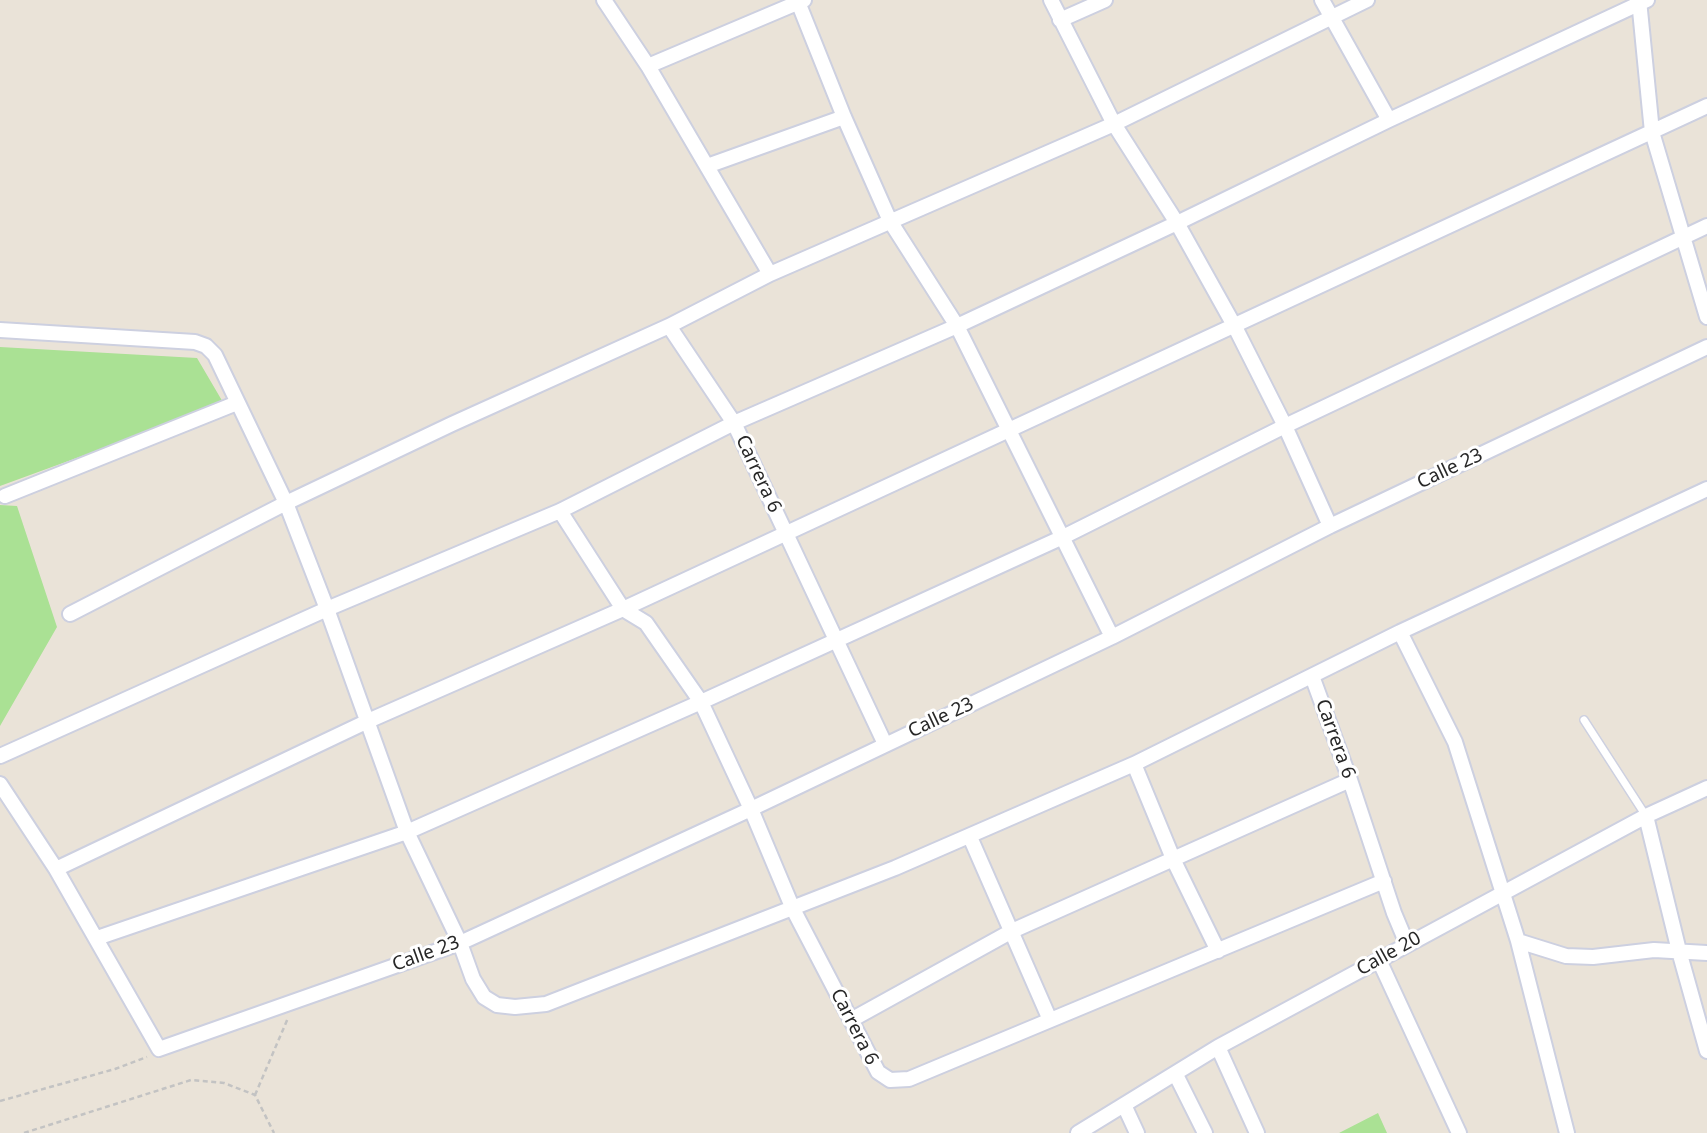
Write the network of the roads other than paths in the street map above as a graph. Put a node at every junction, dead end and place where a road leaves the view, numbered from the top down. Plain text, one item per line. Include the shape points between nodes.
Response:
1 (604, 0) edge
2 (1051, 0) edge
3 (1105, 0) edge
4 (1322, 0) edge
5 (1367, 0) edge
6 (801, 1) edge
7 (1642, 1) edge
8 (1331, 17) junction
9 (1060, 20) junction
10 (648, 66) junction
11 (1707, 106) edge
12 (844, 117) junction
13 (1389, 120) junction
14 (1114, 124) junction
15 (1652, 132) junction
16 (707, 166) junction
17 (890, 221) junction
18 (1177, 223) junction
19 (1707, 226) edge
20 (1684, 236) junction
21 (770, 274) junction
22 (1707, 317) edge
23 (669, 326) junction
24 (957, 326) junction
25 (1235, 327) junction
26 (0, 330) edge
27 (1707, 347) edge
28 (237, 403) junction
29 (734, 423) junction
30 (1285, 426) junction
31 (1010, 431) junction
32 (1707, 489) edge
33 (5, 496) dead end
34 (286, 503) junction
35 (560, 511) junction
36 (1330, 526) junction
37 (786, 534) junction
38 (1063, 537) junction
39 (327, 609) junction
40 (622, 609) junction
41 (70, 614) dead end
42 (1400, 632) junction
43 (1112, 637) junction
44 (836, 639) junction
45 (1312, 676) junction
46 (701, 702) junction
47 (1584, 720) dead end
48 (368, 721) junction
49 (885, 744) junction
50 (0, 757) edge
51 (1134, 764) junction
52 (1350, 780) junction
53 (0, 784) edge
54 (1707, 788) edge
55 (751, 808) junction
56 (1646, 816) junction
57 (407, 832) junction
58 (970, 837) junction
59 (1174, 861) junction
60 (56, 869) junction
61 (1384, 881) junction
62 (1504, 894) junction
63 (793, 909) junction
64 (1012, 931) junction
65 (97, 938) junction
66 (1518, 941) junction
67 (460, 943) junction
68 (1407, 944) junction
69 (1218, 951) junction
70 (1679, 951) junction
71 (1707, 953) edge
72 (1379, 960) junction
73 (851, 1020) junction
74 (1050, 1020) junction
75 (1218, 1047) junction
76 (1707, 1051) edge
77 (1176, 1075) junction
78 (1124, 1105) junction
79 (1078, 1133) edge
80 (1137, 1133) edge
81 (1205, 1133) edge
82 (1257, 1133) edge
83 (1459, 1133) edge
84 (1567, 1133) edge

1 - 10 street
2 - 9 street
3 - 9 street
4 - 8 street
5 - 8 street
6 - 10 street
6 - 12 street
7 - 13 street
7 - 15 street
8 - 13 street
8 - 14 street
9 - 14 street
10 - 16 street
11 - 15 street
12 - 16 street
12 - 17 street
13 - 18 street
14 - 17 street
14 - 18 street
15 - 20 street
15 - 25 street
16 - 21 street
17 - 21 street
17 - 24 street
18 - 24 street
18 - 25 street
19 - 20 street
20 - 22 street
20 - 30 street
21 - 23 street
23 - 29 street, Carrera 6
23 - 34 street
24 - 29 street
24 - 31 street
25 - 30 street
25 - 31 street
26 - 28 street via 195,342 215,355
27 - 36 street, Calle 23
28 - 33 street
28 - 34 street
29 - 35 street
29 - 37 street, Carrera 6
30 - 36 street
30 - 38 street
31 - 37 street
31 - 38 street
32 - 42 street
34 - 39 street
34 - 41 street
35 - 39 street
35 - 40 street, Carrera 6
36 - 43 street, Calle 23
37 - 40 street
37 - 44 street, Carrera 6
38 - 43 street
38 - 44 street
39 - 48 street
39 - 50 street
40 - 46 street, Carrera 6 via 646,623
40 - 48 street
42 - 45 street
42 - 62 street via 1455,742
43 - 49 street, Calle 23
44 - 46 street
44 - 49 street, Carrera 6
45 - 51 street
45 - 52 street, Carrera 6
46 - 55 street, Carrera 6
46 - 57 street
47 - 56 lane
48 - 57 street
48 - 60 street
49 - 55 street, Calle 23
51 - 58 street
51 - 59 street
52 - 59 street
52 - 61 street, Carrera 6
53 - 60 street
54 - 56 street, Calle 20
55 - 63 street, Carrera 6
55 - 67 street, Calle 23
56 - 62 street, Calle 20
56 - 70 street
57 - 65 street
57 - 67 street
58 - 63 street
58 - 64 street
59 - 64 street
59 - 69 street
60 - 65 street
61 - 68 street, Carrera 6
61 - 69 street, Carrera 6
62 - 66 street
62 - 68 street, Calle 20
63 - 67 street via 546,1004 497,1005 484,997
63 - 73 street, Carrera 6
64 - 73 street
64 - 74 street
65 - 67 street, Calle 23 via 159,1049
66 - 70 street via 1566,956
66 - 84 street
68 - 72 street, Calle 20
69 - 74 street, Carrera 6
70 - 71 street
70 - 76 street
72 - 75 street, Calle 20
72 - 83 street
73 - 74 street, Carrera 6 via 878,1072 890,1080 909,1079
75 - 77 street, Calle 20
75 - 82 street
77 - 78 street, Calle 20
77 - 81 street
78 - 79 street, Calle 20
78 - 80 street

